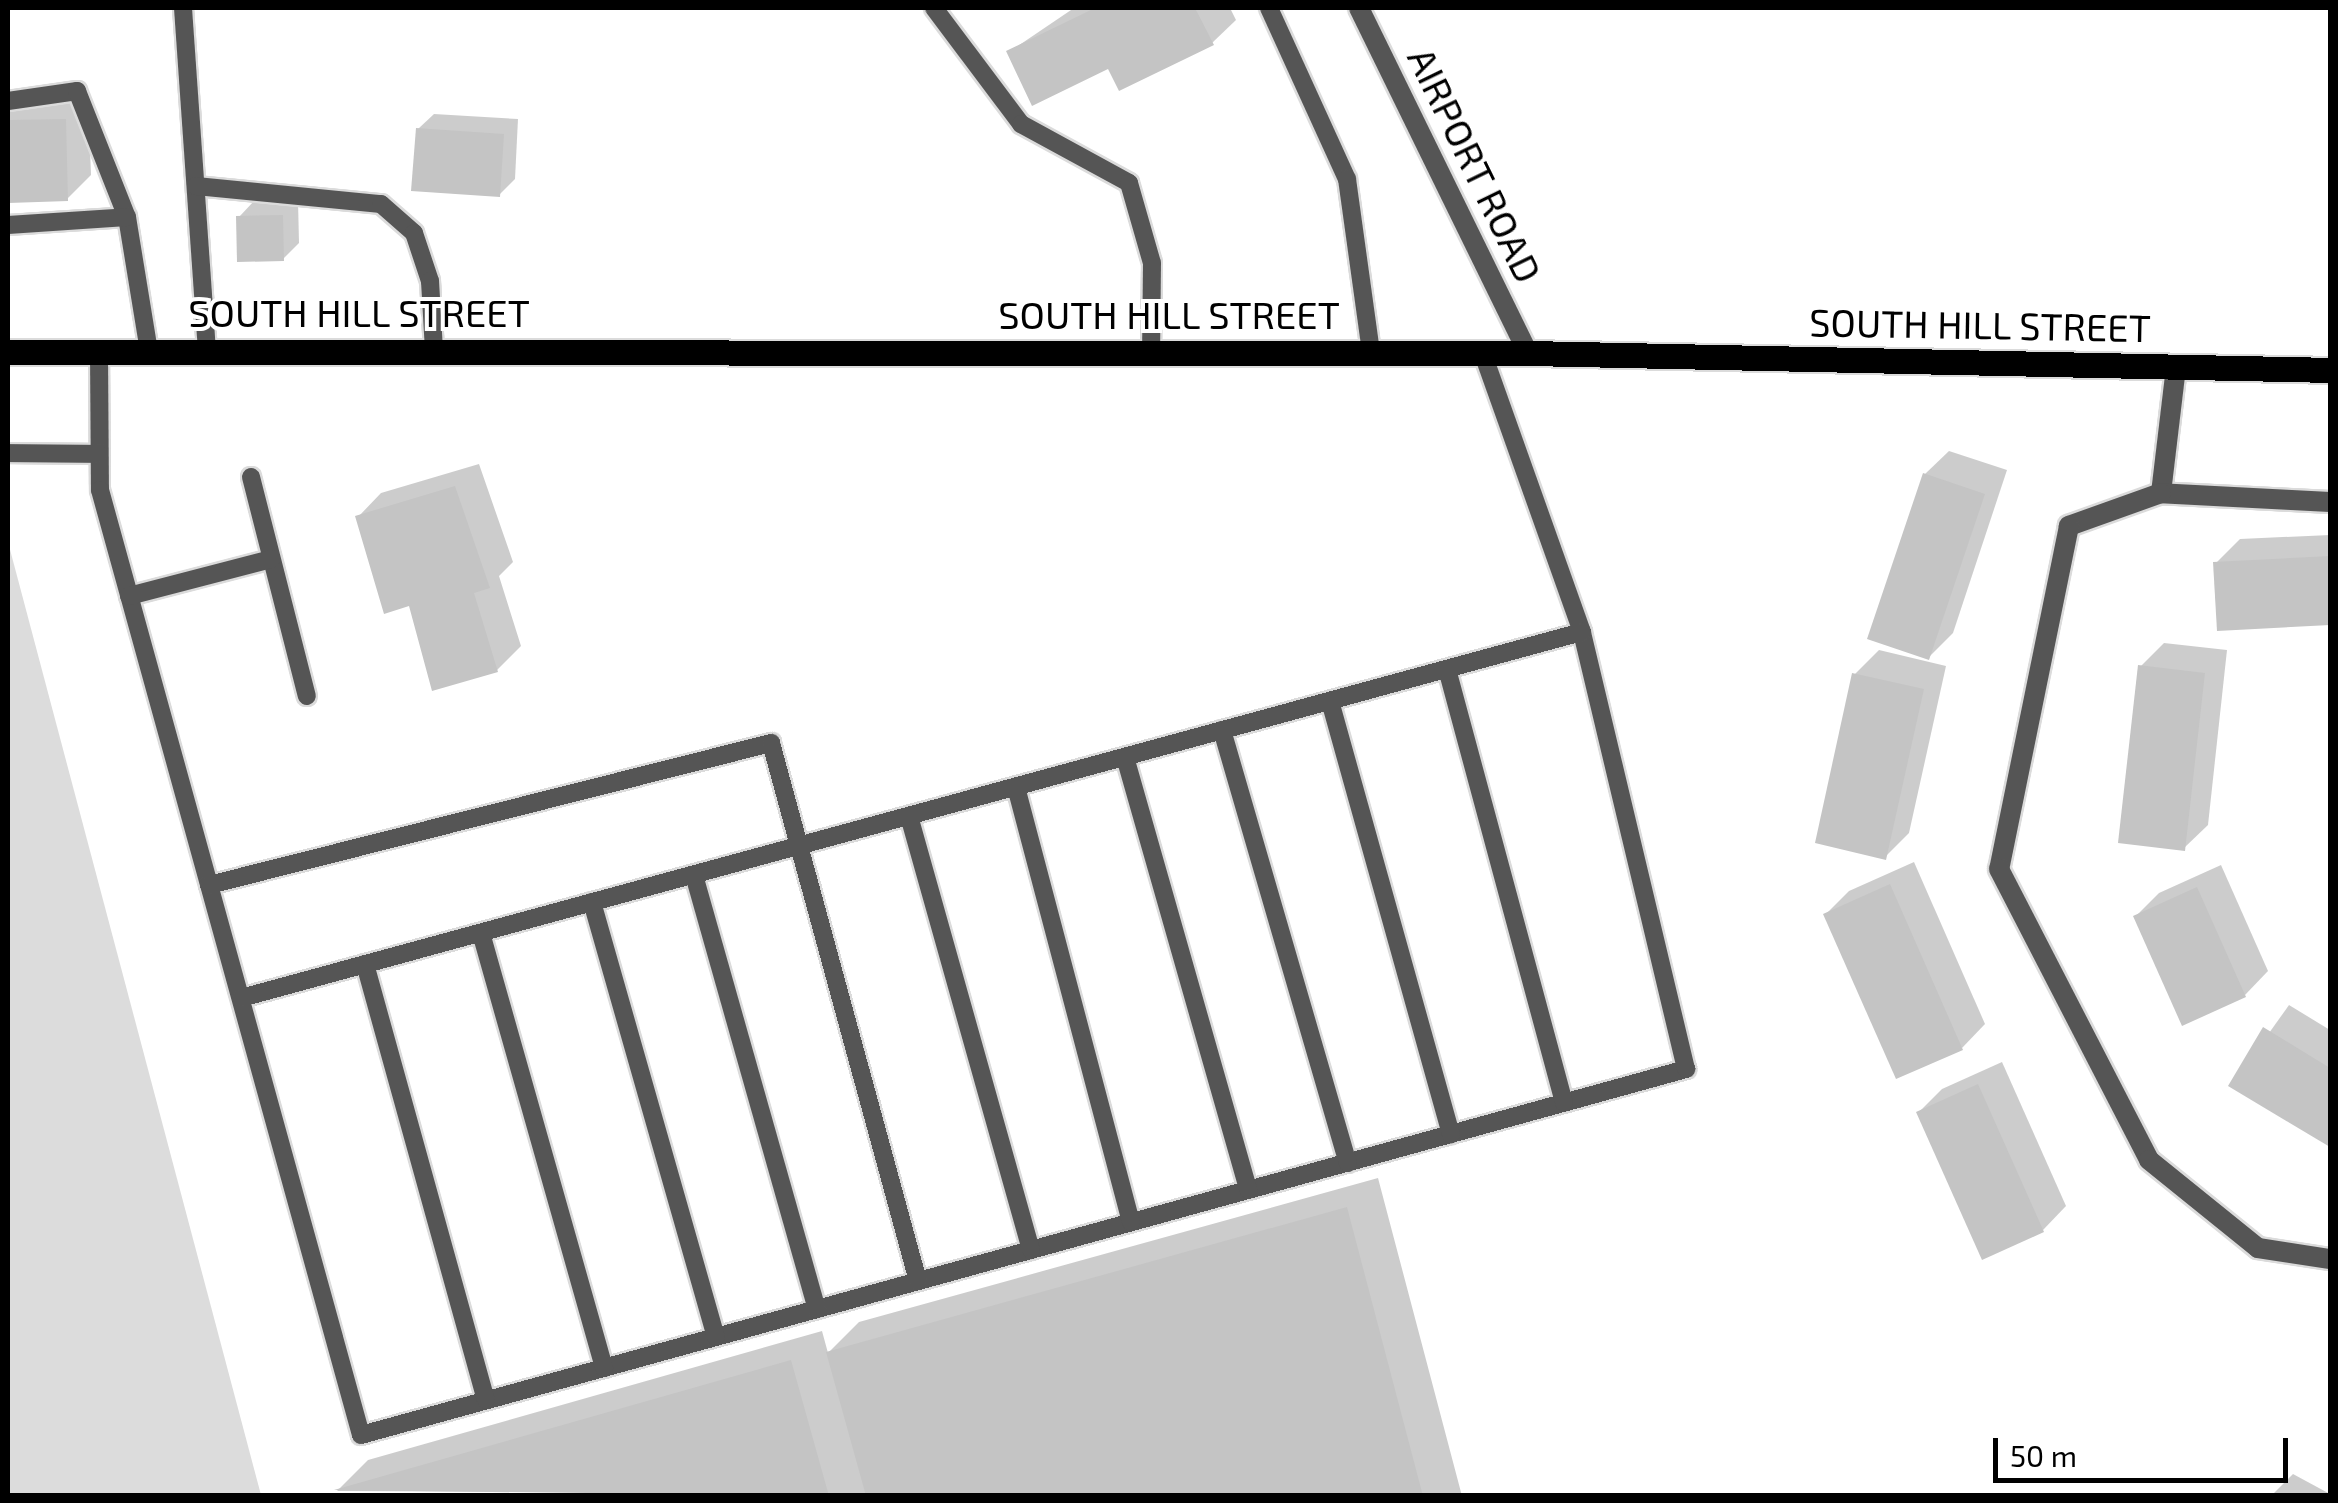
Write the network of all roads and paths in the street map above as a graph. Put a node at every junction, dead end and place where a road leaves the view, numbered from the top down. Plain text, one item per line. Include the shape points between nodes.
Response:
1 (183, 8) edge
2 (934, 8) edge
3 (1269, 8) edge
4 (1359, 8) edge
5 (8, 102) edge
6 (196, 186) junction
7 (128, 218) junction
8 (8, 225) edge
9 (206, 350) junction
10 (434, 350) junction
11 (149, 351) junction
12 (8, 352) edge
13 (99, 352) junction
14 (1150, 353) junction
15 (1371, 353) junction
16 (1528, 353) junction
17 (1483, 354) junction
18 (2176, 367) junction
19 (2330, 370) edge
20 (8, 453) edge
21 (99, 454) junction
22 (251, 476) dead end
23 (2161, 492) junction
24 (2330, 502) edge
25 (272, 558) junction
26 (129, 596) junction
27 (1582, 632) junction
28 (1447, 669) junction
29 (307, 696) dead end
30 (1330, 701) junction
31 (1222, 730) junction
32 (1125, 757) junction
33 (1016, 787) junction
34 (909, 816) junction
35 (797, 846) junction
36 (694, 875) junction
37 (209, 885) junction
38 (592, 902) junction
39 (481, 933) junction
40 (365, 964) junction
41 (241, 998) junction
42 (1564, 1102) junction
43 (1451, 1134) junction
44 (1348, 1162) junction
45 (1248, 1190) junction
46 (1131, 1222) junction
47 (1032, 1250) junction
48 (2330, 1259) edge
49 (918, 1281) junction
50 (817, 1309) junction
51 (716, 1337) junction
52 (604, 1368) junction
53 (486, 1400) junction

1 - 6 lane
2 - 14 lane via 1022,124 1128,183 1152,263
3 - 15 lane via 1347,178
4 - 16 street, AIRPORT ROAD
5 - 7 lane via 77,91
6 - 9 lane
6 - 10 lane via 381,204 414,233 430,281
7 - 8 lane
7 - 11 lane
9 - 10 main road, SOUTH HILL STREET
9 - 11 main road, SOUTH HILL STREET
10 - 14 main road, SOUTH HILL STREET
11 - 13 main road, SOUTH HILL STREET
12 - 13 main road, SOUTH HILL STREET
13 - 21 lane
14 - 15 main road, SOUTH HILL STREET
15 - 17 main road, SOUTH HILL STREET
16 - 17 main road, SOUTH HILL STREET
16 - 18 main road, SOUTH HILL STREET
17 - 27 lane
18 - 19 main road, SOUTH HILL STREET
18 - 23 street
20 - 21 lane
21 - 26 lane
22 - 25 lane
23 - 24 street
23 - 48 street via 2068,526 1999,870 2149,1160 2258,1248
25 - 26 lane
25 - 29 lane
26 - 37 lane
27 - 28 lane
27 - 42 lane via 1686,1069
28 - 30 lane
28 - 42 lane
30 - 31 lane
30 - 43 lane
31 - 32 lane
31 - 44 lane
32 - 33 lane
32 - 45 lane
33 - 34 lane
33 - 46 lane
34 - 35 lane
34 - 47 lane
35 - 36 lane
35 - 37 lane via 771,742
35 - 49 lane
36 - 38 lane
36 - 50 lane
37 - 41 lane
38 - 39 lane
38 - 51 lane
39 - 40 lane
39 - 52 lane
40 - 41 lane
40 - 53 lane
41 - 53 lane via 362,1435
42 - 43 lane
43 - 44 lane
44 - 45 lane
45 - 46 lane
46 - 47 lane
47 - 49 lane
49 - 50 lane
50 - 51 lane
51 - 52 lane
52 - 53 lane

